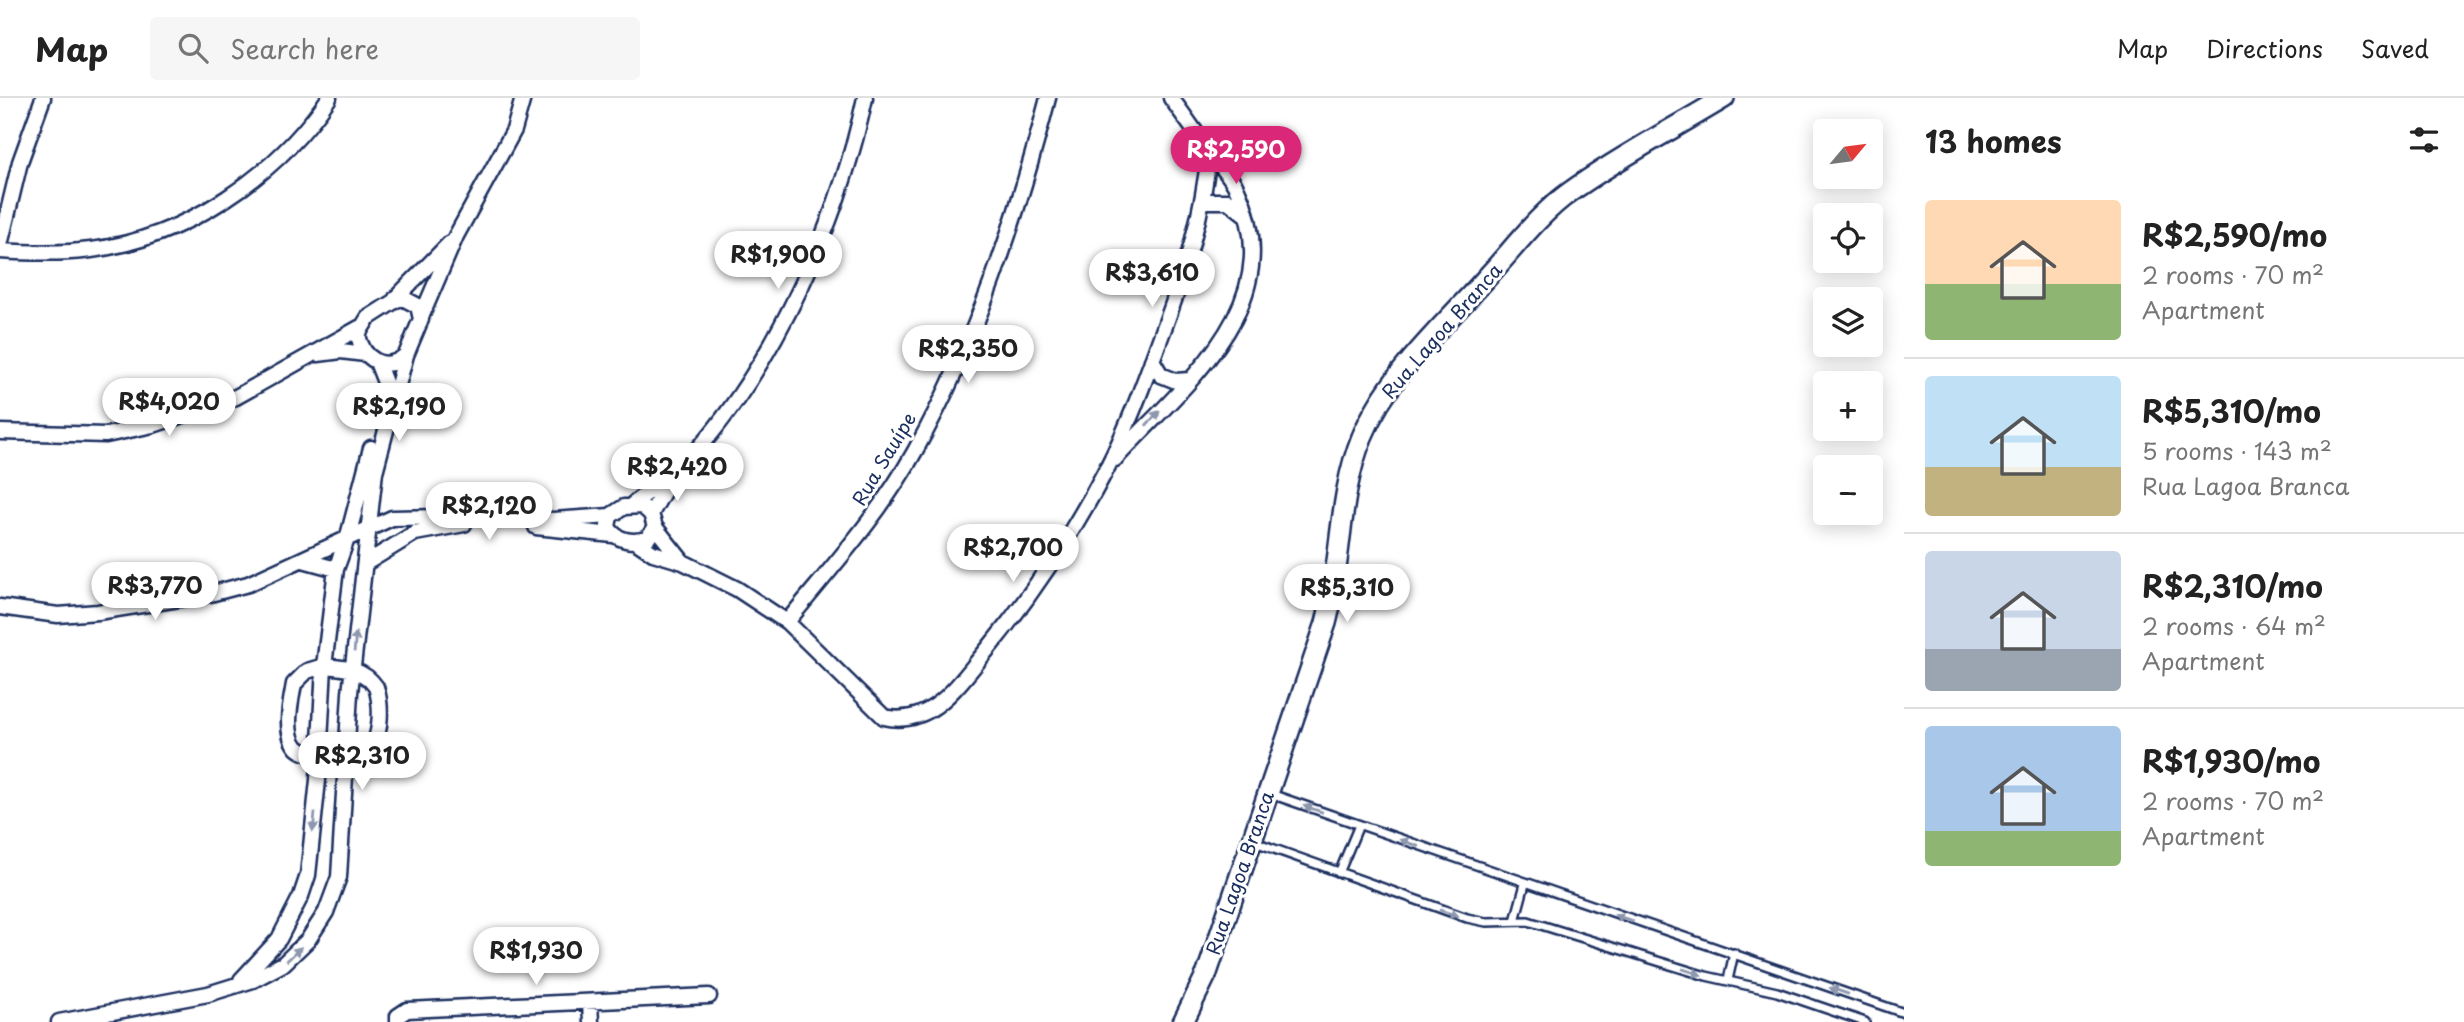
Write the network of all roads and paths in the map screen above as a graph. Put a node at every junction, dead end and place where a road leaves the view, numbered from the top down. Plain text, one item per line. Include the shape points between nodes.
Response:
1 (43, 98) edge
2 (329, 98) edge
3 (523, 98) edge
4 (865, 98) edge
5 (1048, 98) edge
6 (1171, 98) edge
7 (1724, 98) edge
8 (1209, 152) junction
9 (1204, 201) junction
10 (1248, 219) junction
11 (456, 236) junction
12 (0, 245) edge
13 (0, 251) edge
14 (397, 298) junction
15 (422, 316) junction
16 (359, 328) junction
17 (316, 354) junction
18 (406, 355) junction
19 (371, 358) junction
20 (1152, 360) junction
21 (1189, 380) junction
22 (0, 432) edge
23 (376, 445) junction
24 (1107, 468) junction
25 (672, 475) junction
26 (632, 505) junction
27 (610, 516) junction
28 (653, 520) junction
29 (368, 526) junction
30 (348, 536) junction
31 (613, 536) junction
32 (635, 541) junction
33 (303, 560) junction
34 (683, 562) junction
35 (366, 563) junction
36 (336, 569) junction
37 (0, 607) edge
38 (787, 622) junction
39 (324, 666) junction
40 (352, 669) junction
41 (319, 755) junction
42 (346, 758) junction
43 (1267, 793) junction
44 (1359, 825) junction
45 (1251, 841) junction
46 (1339, 873) junction
47 (1525, 884) junction
48 (1515, 922) junction
49 (1734, 953) junction
50 (1728, 979) junction
51 (234, 986) junction
52 (709, 996) dead end
53 (590, 1002) junction
54 (1904, 1013) edge
55 (59, 1022) edge
56 (398, 1022) edge
57 (591, 1022) edge
58 (1182, 1022) edge
59 (1865, 1022) edge

1 - 12 street via 20,162
2 - 13 street via 285,153 248,184 166,229 94,250 50,254
3 - 11 street via 514,130
4 - 25 street via 827,220 790,307 744,387
5 - 38 street, Rua Sauípe via 1023,196 961,361 914,453 869,522
6 - 8 street
7 - 43 street, Rua Lagoa Branca via 1548,209 1379,404 1349,476 1326,623
8 - 9 street
8 - 10 street via 1236,186
9 - 10 street via 1228,201
9 - 20 street via 1189,259
10 - 21 street via 1249,284 1228,336
11 - 14 street
11 - 15 street
14 - 15 street via 412,302
14 - 16 street
15 - 18 street
16 - 17 street
16 - 19 street via 359,341
17 - 19 street via 341,351
17 - 22 street via 236,397 153,425 106,435
18 - 19 street via 394,364
18 - 23 street
19 - 23 street via 387,391
20 - 21 street via 1161,375
20 - 24 street
24 -> 21 street
23 - 29 street
23 - 30 street
24 - 38 street via 999,635 932,711 901,721 884,717
25 - 26 street
25 - 28 street
26 - 27 street
26 - 28 street via 642,506
27 - 29 street via 553,520 403,516
27 - 31 street via 608,527
28 - 32 street via 648,538
28 - 34 street
29 - 30 street
29 - 35 street
30 - 33 street
30 - 36 street
31 - 32 street
31 - 35 street via 527,526 444,526 415,533
32 - 34 street via 653,553
33 - 36 street
33 - 37 street via 248,584 142,607 58,614
34 - 38 street via 737,589
40 -> 35 street
36 - 39 street
39 - 40 street
39 - 41 street
39 - 41 street via 307,671 294,684 289,727 297,748
40 - 42 street
40 - 42 street via 376,687 378,732 372,749
41 - 42 street
41 -> 51 street via 309,868 301,896 279,939
51 -> 42 street via 283,964 308,940 326,912 339,877
44 -> 43 lane
43 - 45 street, Rua Lagoa Branca
44 - 46 lane
47 -> 44 lane
45 - 46 lane
45 - 58 street, Rua Lagoa Branca via 1207,973
46 -> 48 lane via 1467,918
47 - 48 lane
49 -> 47 lane
48 -> 50 lane via 1528,921
49 - 50 lane
54 -> 49 lane
50 - 59 lane
51 - 55 street
52 - 53 street
53 - 56 street via 407,1010 398,1016
53 - 57 street

